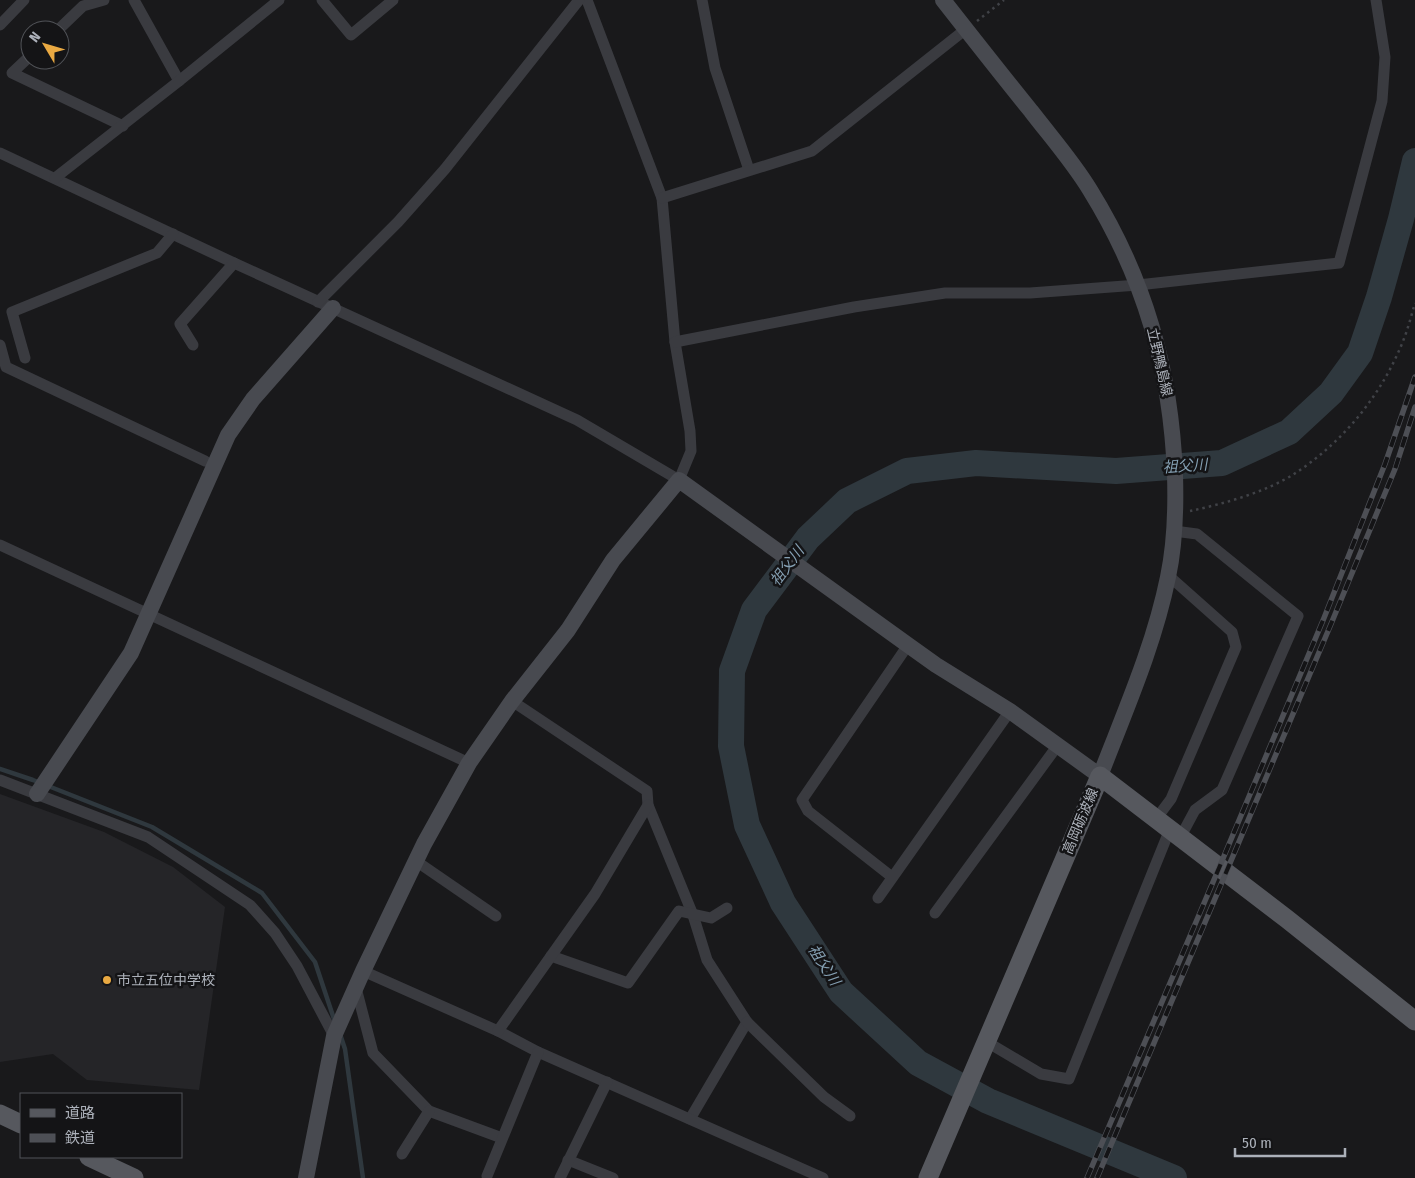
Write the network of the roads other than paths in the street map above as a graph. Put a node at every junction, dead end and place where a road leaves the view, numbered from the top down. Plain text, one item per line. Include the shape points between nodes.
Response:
1 (24, 0) edge
2 (104, 0) edge
3 (134, 0) edge
4 (279, 0) edge
5 (322, 0) edge
6 (394, 0) edge
7 (579, 0) edge
8 (587, 0) edge
9 (702, 0) edge
10 (943, 0) edge
11 (1376, 0) edge
12 (69, 20) edge
13 (0, 25) edge
14 (966, 30) junction
15 (20, 65) edge
16 (179, 81) junction
17 (123, 126) junction
18 (0, 153) edge
19 (749, 170) junction
20 (55, 178) junction
21 (662, 198) junction
22 (173, 234) junction
23 (234, 263) junction
24 (1138, 285) junction
25 (326, 305) junction
26 (674, 342) junction
27 (0, 345) edge
28 (193, 345) dead end
29 (25, 358) dead end
30 (205, 461) dead end
31 (679, 480) junction
32 (1174, 530) junction
33 (0, 545) edge
34 (1169, 576) junction
35 (150, 614) junction
36 (908, 645) junction
37 (512, 701) junction
38 (1010, 711) junction
39 (1058, 745) junction
40 (469, 764) junction
41 (1100, 776) junction
42 (0, 780) edge
43 (37, 794) junction
44 (648, 804) junction
45 (1169, 829) junction
46 (416, 861) junction
47 (892, 877) junction
48 (878, 898) dead end
49 (728, 908) dead end
50 (935, 913) dead end
51 (694, 915) junction
52 (496, 916) dead end
53 (551, 956) junction
54 (363, 971) junction
55 (356, 988) junction
56 (1415, 1021) edge
57 (747, 1022) junction
58 (498, 1031) junction
59 (334, 1036) junction
60 (987, 1042) junction
61 (538, 1052) junction
62 (607, 1082) junction
63 (429, 1111) junction
64 (0, 1114) edge
65 (850, 1116) dead end
66 (690, 1119) junction
67 (20, 1124) edge
68 (502, 1138) junction
69 (402, 1154) dead end
70 (91, 1158) edge
71 (568, 1160) junction
72 (487, 1176) dead end
73 (134, 1178) edge
74 (306, 1178) edge
75 (560, 1178) edge
76 (613, 1178) edge
77 (823, 1178) edge
78 (928, 1178) edge

1 - 13 street
2 - 12 street via 84,6
3 - 16 street
4 - 16 street
5 - 6 street via 351,35
7 - 25 street via 445,168
8 - 21 street
9 - 19 street via 715,68
10 - 14 street, 立野鴨島線
11 - 24 street via 1385,57 1382,101 1339,263
14 - 19 street via 812,151
14 - 24 street, 立野鴨島線 via 1089,189 1118,240
15 - 17 street via 12,73
16 - 17 street
17 - 20 street
18 - 20 street
19 - 21 street
20 - 22 street
21 - 26 street
22 - 23 street
22 - 29 street via 157,253 12,312
23 - 25 street
23 - 28 street via 180,324
24 - 26 street via 1030,293 945,293 854,306
24 - 32 street, 立野鴨島線 via 1166,382 1173,439
25 - 31 street via 577,420
25 - 35 street via 228,435
26 - 31 street via 691,450
27 - 30 street via 6,367
31 - 36 street
31 - 37 street via 612,560 568,630
32 - 34 street, 立野鴨島線
32 - 45 street via 1197,534 1298,616 1222,790
33 - 35 street
34 - 41 street, 立野鴨島線 via 1143,666
34 - 45 street via 1232,632 1236,647 1171,799
35 - 40 street
35 - 43 street via 131,653
36 - 38 street
36 - 47 street via 802,800 808,811
37 - 40 street
37 - 44 street via 647,791
38 - 39 street
38 - 47 street
39 - 41 street
39 - 50 street
40 - 46 street
41 - 45 main road, 高岡砺波線
41 - 60 main road, 高岡砺波線
42 - 43 street
43 - 59 street via 148,838 250,905 275,933 297,966
44 - 51 street
44 - 53 street via 596,894
45 - 56 main road, 高岡砺波線
45 - 60 street via 1069,1079 1041,1074
46 - 52 street
46 - 54 street
47 - 48 street
49 - 51 street via 711,918
51 - 53 street via 679,911 628,984
51 - 57 street via 707,960
53 - 58 street
54 - 55 street
54 - 58 street
55 - 59 street
55 - 63 street via 373,1053
57 - 65 street via 824,1097
57 - 66 street
58 - 61 street
59 - 74 street
60 - 78 main road, 高岡砺波線
61 - 62 street
61 - 68 street
62 - 66 street
62 - 71 street
63 - 68 street
63 - 69 street
64 - 67 main road
66 - 77 street
68 - 72 street
70 - 73 main road
71 - 75 street
71 - 76 street

